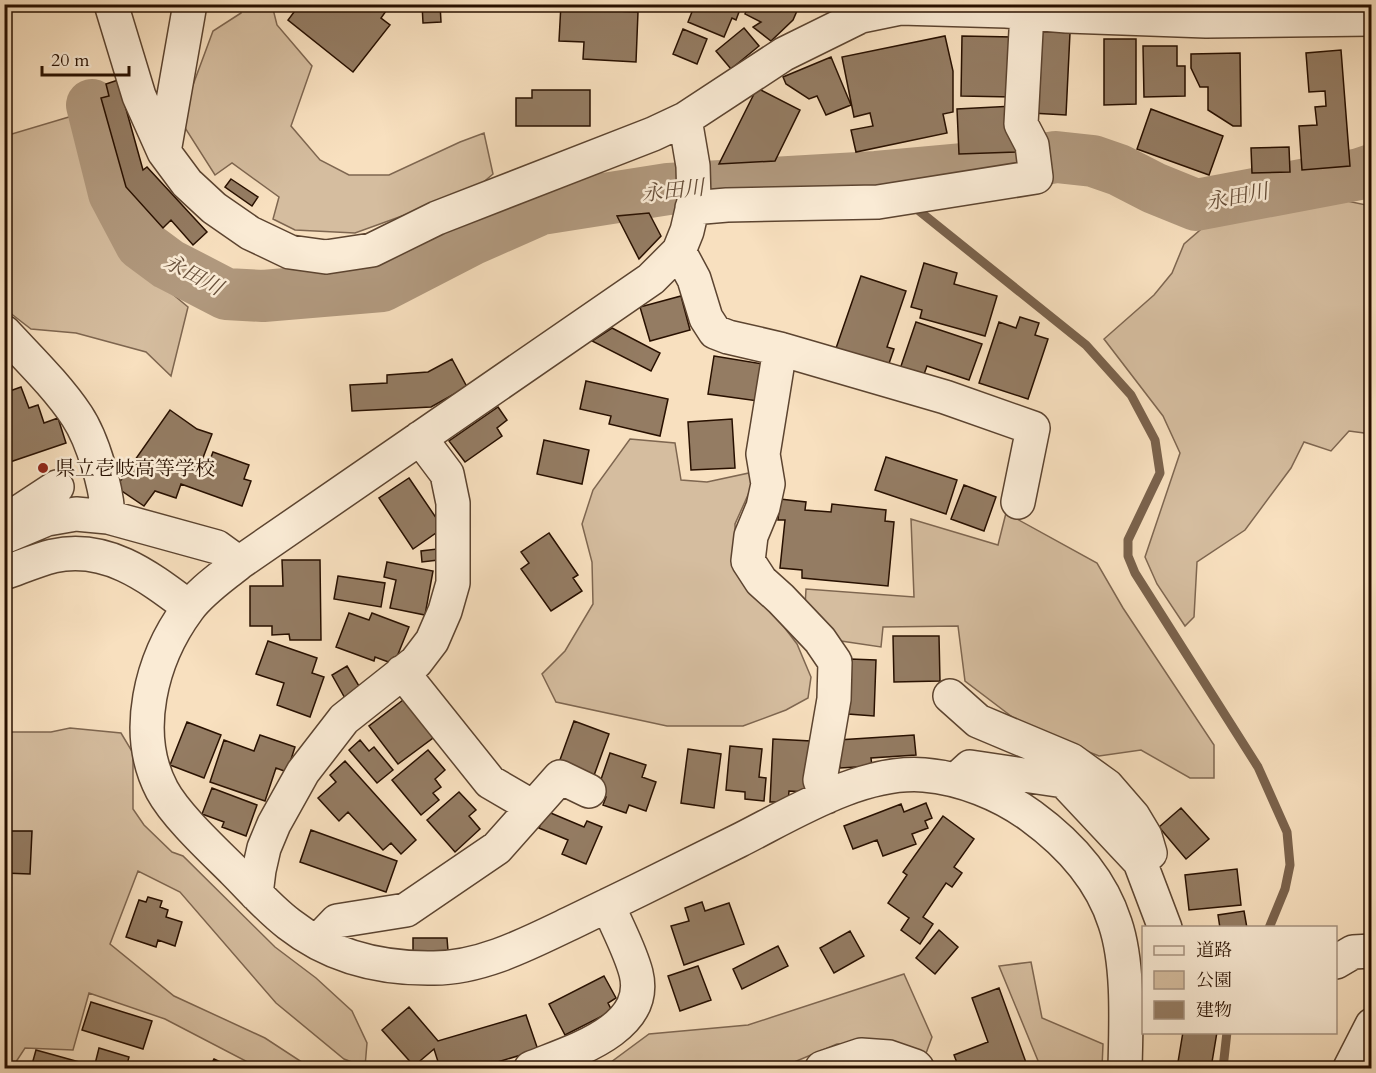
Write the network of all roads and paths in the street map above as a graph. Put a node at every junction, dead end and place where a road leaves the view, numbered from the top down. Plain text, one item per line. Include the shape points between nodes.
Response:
1 (111, 4) edge
2 (190, 4) edge
3 (855, 10) edge
4 (1027, 12) junction
5 (1371, 19) edge
6 (685, 119) junction
7 (164, 152) junction
8 (693, 204) junction
9 (679, 251) junction
10 (4, 332) edge
11 (780, 349) junction
12 (420, 438) junction
13 (57, 487) dead end
14 (1018, 502) dead end
15 (108, 518) junction
16 (4, 522) edge
17 (4, 537) edge
18 (239, 563) junction
19 (4, 573) edge
20 (189, 607) junction
21 (402, 672) junction
22 (950, 696) dead end
23 (955, 780) junction
24 (589, 791) dead end
25 (826, 797) junction
26 (533, 807) junction
27 (1140, 862) junction
28 (256, 894) junction
29 (608, 905) junction
30 (1165, 926) edge
31 (317, 942) junction
32 (1371, 951) edge
33 (1337, 961) edge
34 (1371, 1025) edge
35 (531, 1068) edge
36 (822, 1068) edge
37 (917, 1068) edge
38 (1125, 1068) edge
39 (1350, 1068) edge

1 - 7 street via 139,96
2 - 7 street
3 - 4 street
3 - 6 street
4 - 5 street via 1206,21
4 - 8 street via 1021,124 1032,145 1036,177 878,202
6 - 7 street via 437,218 372,250 326,257 290,252 250,232 214,208 187,183
6 - 8 street via 693,166
8 - 9 street
9 - 11 street via 715,332
9 - 12 street via 651,279
10 - 15 street via 78,417 108,498
11 - 14 street via 945,397 1033,428
11 - 25 street via 763,454 768,484 751,536 748,561 760,581 820,640 835,662 834,699 820,780
12 - 18 street
12 - 21 street via 447,474 453,503 453,582 432,641 416,662
13 - 16 street
15 - 17 street via 76,514 47,519
15 - 18 street via 217,547
18 - 20 street
19 - 20 street via 55,556 107,557 131,567
20 - 28 street via 166,643 153,677 148,709 151,762 163,793
21 - 26 street via 490,782
21 - 28 street via 344,719 303,772 264,848
22 - 27 street via 978,721 1071,760 1107,786 1145,836 1150,853
23 - 25 street via 922,774 886,777
23 - 27 street via 970,767 1064,781
23 - 38 street via 994,795 1054,833 1102,891 1116,925 1123,962
24 - 26 street via 560,777
25 - 29 street
26 - 31 street via 497,848 406,910 337,921
27 - 30 street
28 - 31 street via 291,926
29 - 31 street via 505,953 440,968 368,963
29 - 35 street via 636,973 638,991 633,1006 625,1018 598,1040
32 - 33 street via 1353,952
34 - 39 street
36 - 37 street via 861,1055 889,1057

